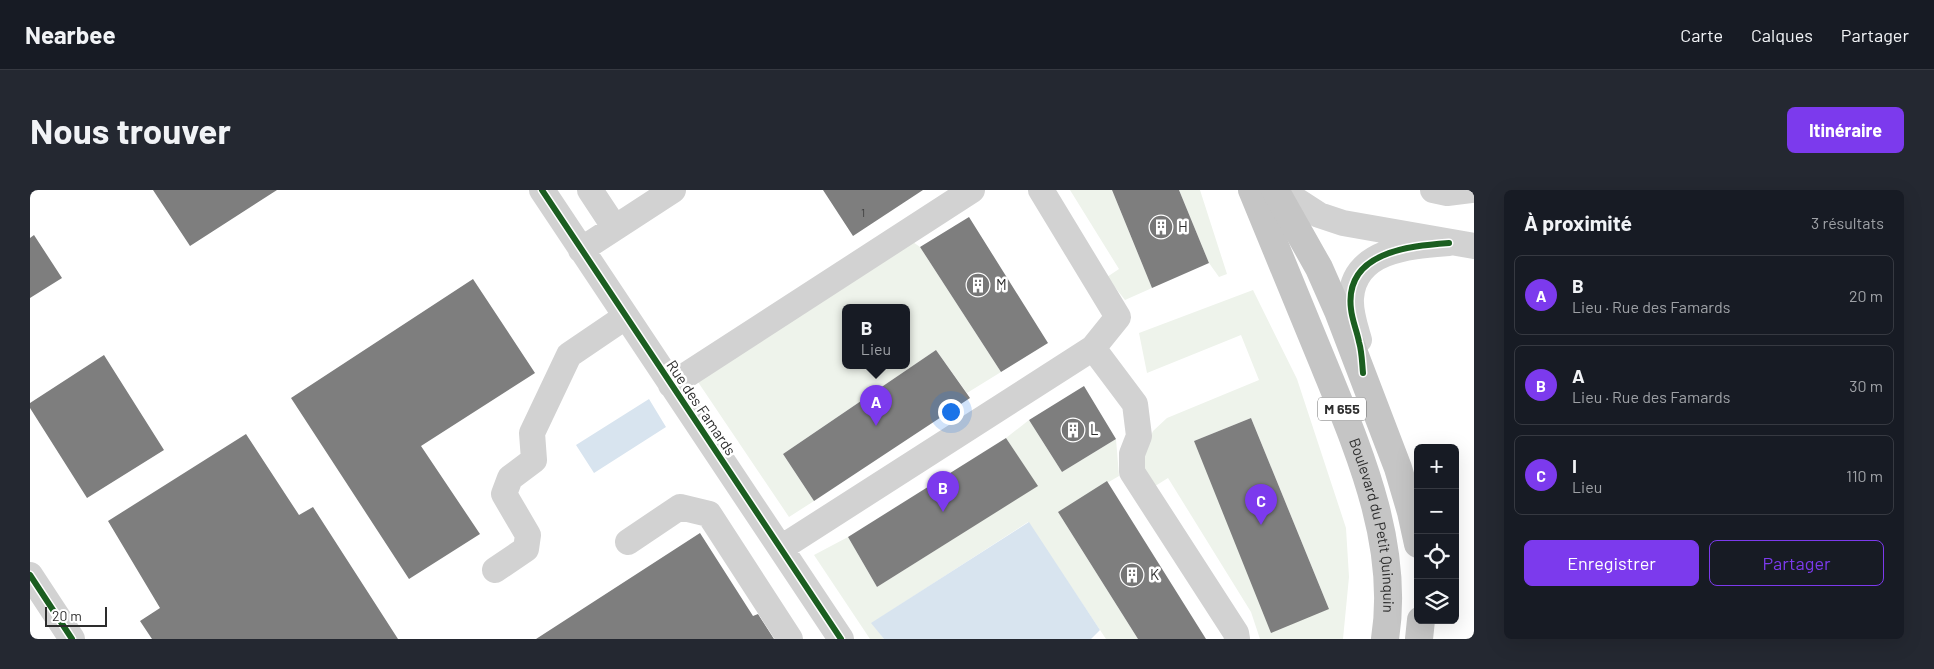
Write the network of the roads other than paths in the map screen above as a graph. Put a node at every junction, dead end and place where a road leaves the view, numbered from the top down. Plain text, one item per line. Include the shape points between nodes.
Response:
1 (542, 190) edge
2 (590, 190) edge
3 (673, 190) edge
4 (972, 190) edge
5 (1041, 190) edge
6 (1252, 190) edge
7 (1275, 190) edge
8 (1287, 190) edge
9 (1433, 190) edge
10 (1471, 190) edge
11 (614, 228) junction
12 (1449, 243) junction
13 (1474, 246) edge
14 (581, 250) junction
15 (625, 317) junction
16 (1093, 348) junction
17 (1363, 373) junction
18 (671, 385) junction
19 (1416, 534) edge
20 (628, 542) dead end
21 (787, 558) junction
22 (495, 570) dead end
23 (30, 574) edge
24 (757, 588) junction
25 (1420, 624) edge
26 (72, 639) edge
27 (790, 639) edge
28 (841, 639) edge
29 (1237, 639) edge
30 (1385, 639) edge
31 (1419, 639) edge

1 - 14 street, Rue des Famards
2 - 11 street
3 - 11 street
4 - 18 street
5 - 16 street via 1118,317
6 - 30 main road, Boulevard du Petit Quinquin / M 655 via 1343,413 1373,496 1386,569
7 - 17 main road, M 655 via 1329,290
8 - 12 street via 1319,215 1343,223
9 - 10 street via 1447,193
11 - 14 street
12 - 13 street
12 - 17 street via 1390,252 1370,262 1356,279 1351,309
14 - 15 street, Rue des Famards
15 - 18 street, Rue des Famards
15 - 22 street via 569,355 532,432 534,460 510,478 504,494 528,535 526,549
16 - 21 street
16 - 29 street via 1135,404 1139,436 1132,454 1132,472
17 - 19 main road, M 655 via 1398,468
18 - 21 street, Rue des Famards
20 - 24 street via 680,507 709,514
21 - 24 street
21 - 28 street, Rue des Famards
23 - 26 street
24 - 27 street
25 - 31 main road

